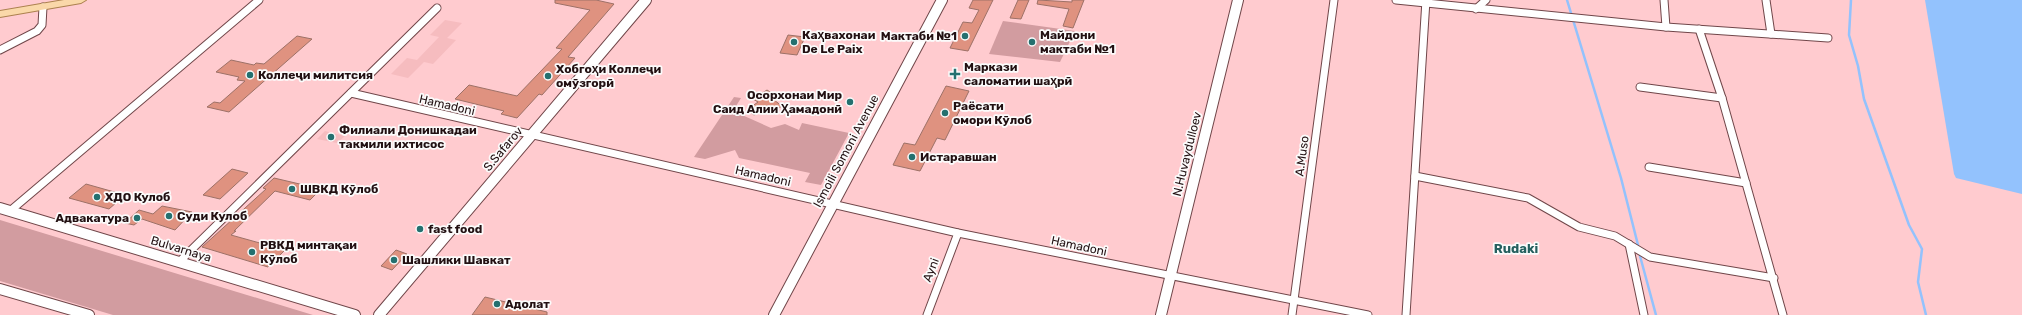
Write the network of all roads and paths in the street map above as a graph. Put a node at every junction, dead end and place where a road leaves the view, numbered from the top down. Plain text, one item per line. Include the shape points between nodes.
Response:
1 (80, 0) edge
2 (259, 0) edge
3 (646, 0) edge
4 (942, 0) edge
5 (1238, 0) edge
6 (1334, 0) edge
7 (1396, 0) edge
8 (1486, 0) edge
9 (1664, 0) edge
10 (1766, 0) edge
11 (1426, 2) edge
12 (43, 7) junction
13 (436, 8) dead end
14 (1476, 10) junction
15 (0, 14) edge
16 (1666, 27) junction
17 (1699, 29) junction
18 (1771, 34) junction
19 (1828, 38) dead end
20 (0, 50) edge
21 (1640, 87) dead end
22 (351, 93) junction
23 (1722, 98) junction
24 (531, 136) junction
25 (1649, 167) dead end
26 (1415, 176) junction
27 (1746, 184) junction
28 (832, 203) junction
29 (5, 209) edge
30 (958, 233) junction
31 (1629, 244) junction
32 (179, 262) junction
33 (1171, 276) junction
34 (1774, 278) junction
35 (0, 289) edge
36 (1294, 300) junction
37 (89, 315) edge
38 (355, 315) edge
39 (379, 315) edge
40 (774, 315) edge
41 (927, 315) edge
42 (1161, 315) edge
43 (1292, 315) edge
44 (1368, 315) edge
45 (1406, 315) edge
46 (1644, 315) edge
47 (1783, 315) edge

1 - 12 main road
2 - 29 street
3 - 24 street, S.Safarov
4 - 28 street, Ismoili Somoni Avenue
5 - 33 street, N.Huvaydulloev
6 - 36 street, A.Muso
7 - 11 street
8 - 14 street
9 - 16 street
10 - 18 street
11 - 14 street
11 - 26 street
12 - 15 main road
12 - 20 street via 42,25 37,31
13 - 22 street
14 - 16 street
16 - 17 street
17 - 18 street
17 - 23 street
18 - 19 street
21 - 23 street
22 - 24 street, Hamadoni
22 - 32 street
23 - 27 street
24 - 28 street, Hamadoni
24 - 39 street, S.Safarov
25 - 27 street
26 - 31 street via 1528,198 1579,227 1615,236
26 - 45 street
27 - 34 street
28 - 30 street, Hamadoni
28 - 40 street, Ismoili Somoni Avenue
29 - 32 street, Bulvarnaya
30 - 33 street, Hamadoni
30 - 41 street, Ayni
31 - 34 street via 1650,257
31 - 46 street
32 - 38 street, Bulvarnaya
33 - 36 street, Hamadoni
33 - 42 street, N.Huvaydulloev
34 - 47 street
35 - 37 street
36 - 43 street, A.Muso
36 - 44 street, Hamadoni

